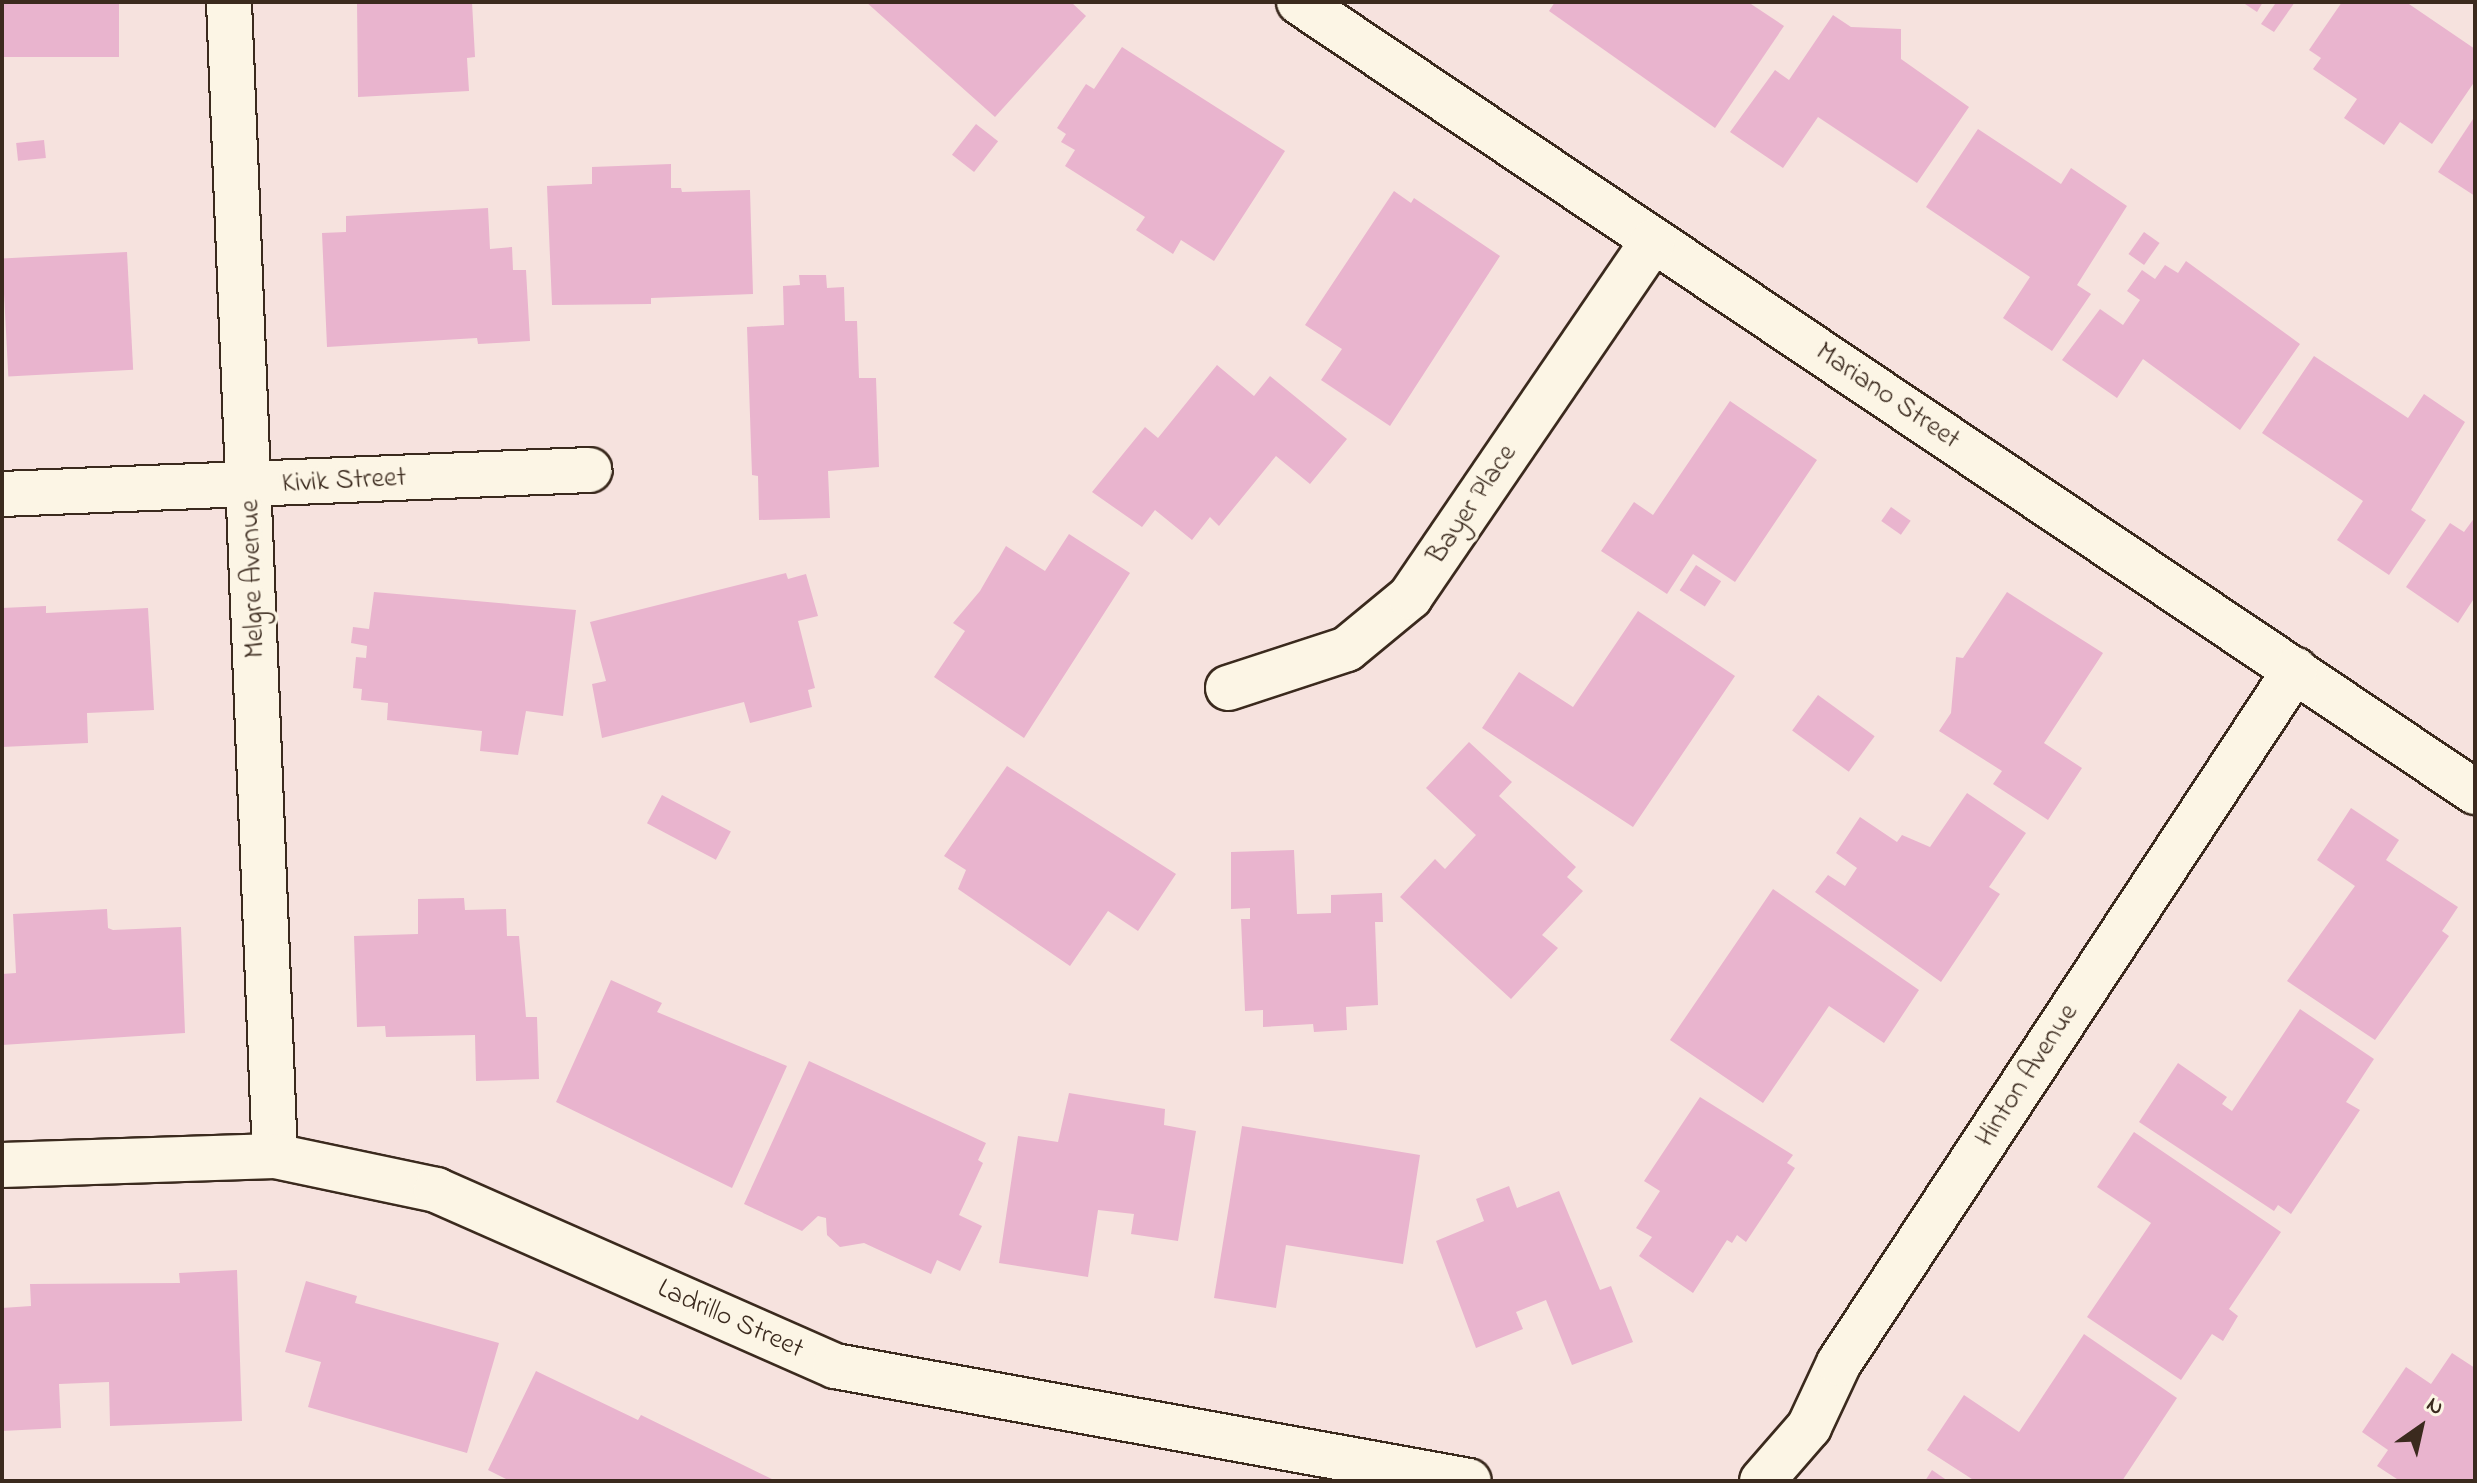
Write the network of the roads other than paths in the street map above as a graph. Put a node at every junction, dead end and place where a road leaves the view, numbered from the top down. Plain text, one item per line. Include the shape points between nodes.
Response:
1 (229, 2) edge
2 (1299, 2) edge
3 (1652, 242) junction
4 (590, 470) dead end
5 (250, 486) junction
6 (2, 494) edge
7 (2295, 670) junction
8 (1228, 688) dead end
9 (2475, 792) edge
10 (275, 1156) junction
11 (2, 1165) edge
12 (1469, 1481) edge
13 (1762, 1481) edge

1 - 5 street, Melgre Avenue
2 - 3 street, Mariano Street
3 - 7 street, Mariano Street
3 - 8 street, Bayer Place via 1410,597 1347,649
4 - 5 street, Kivik Street
5 - 6 street, Kivik Street
5 - 10 street, Melgre Avenue
7 - 9 street, Mariano Street
7 - 13 street, Hinton Avenue via 1839,1363 1809,1427
10 - 11 street, Ladrillo Street
10 - 12 street, Ladrillo Street via 436,1190 835,1366

